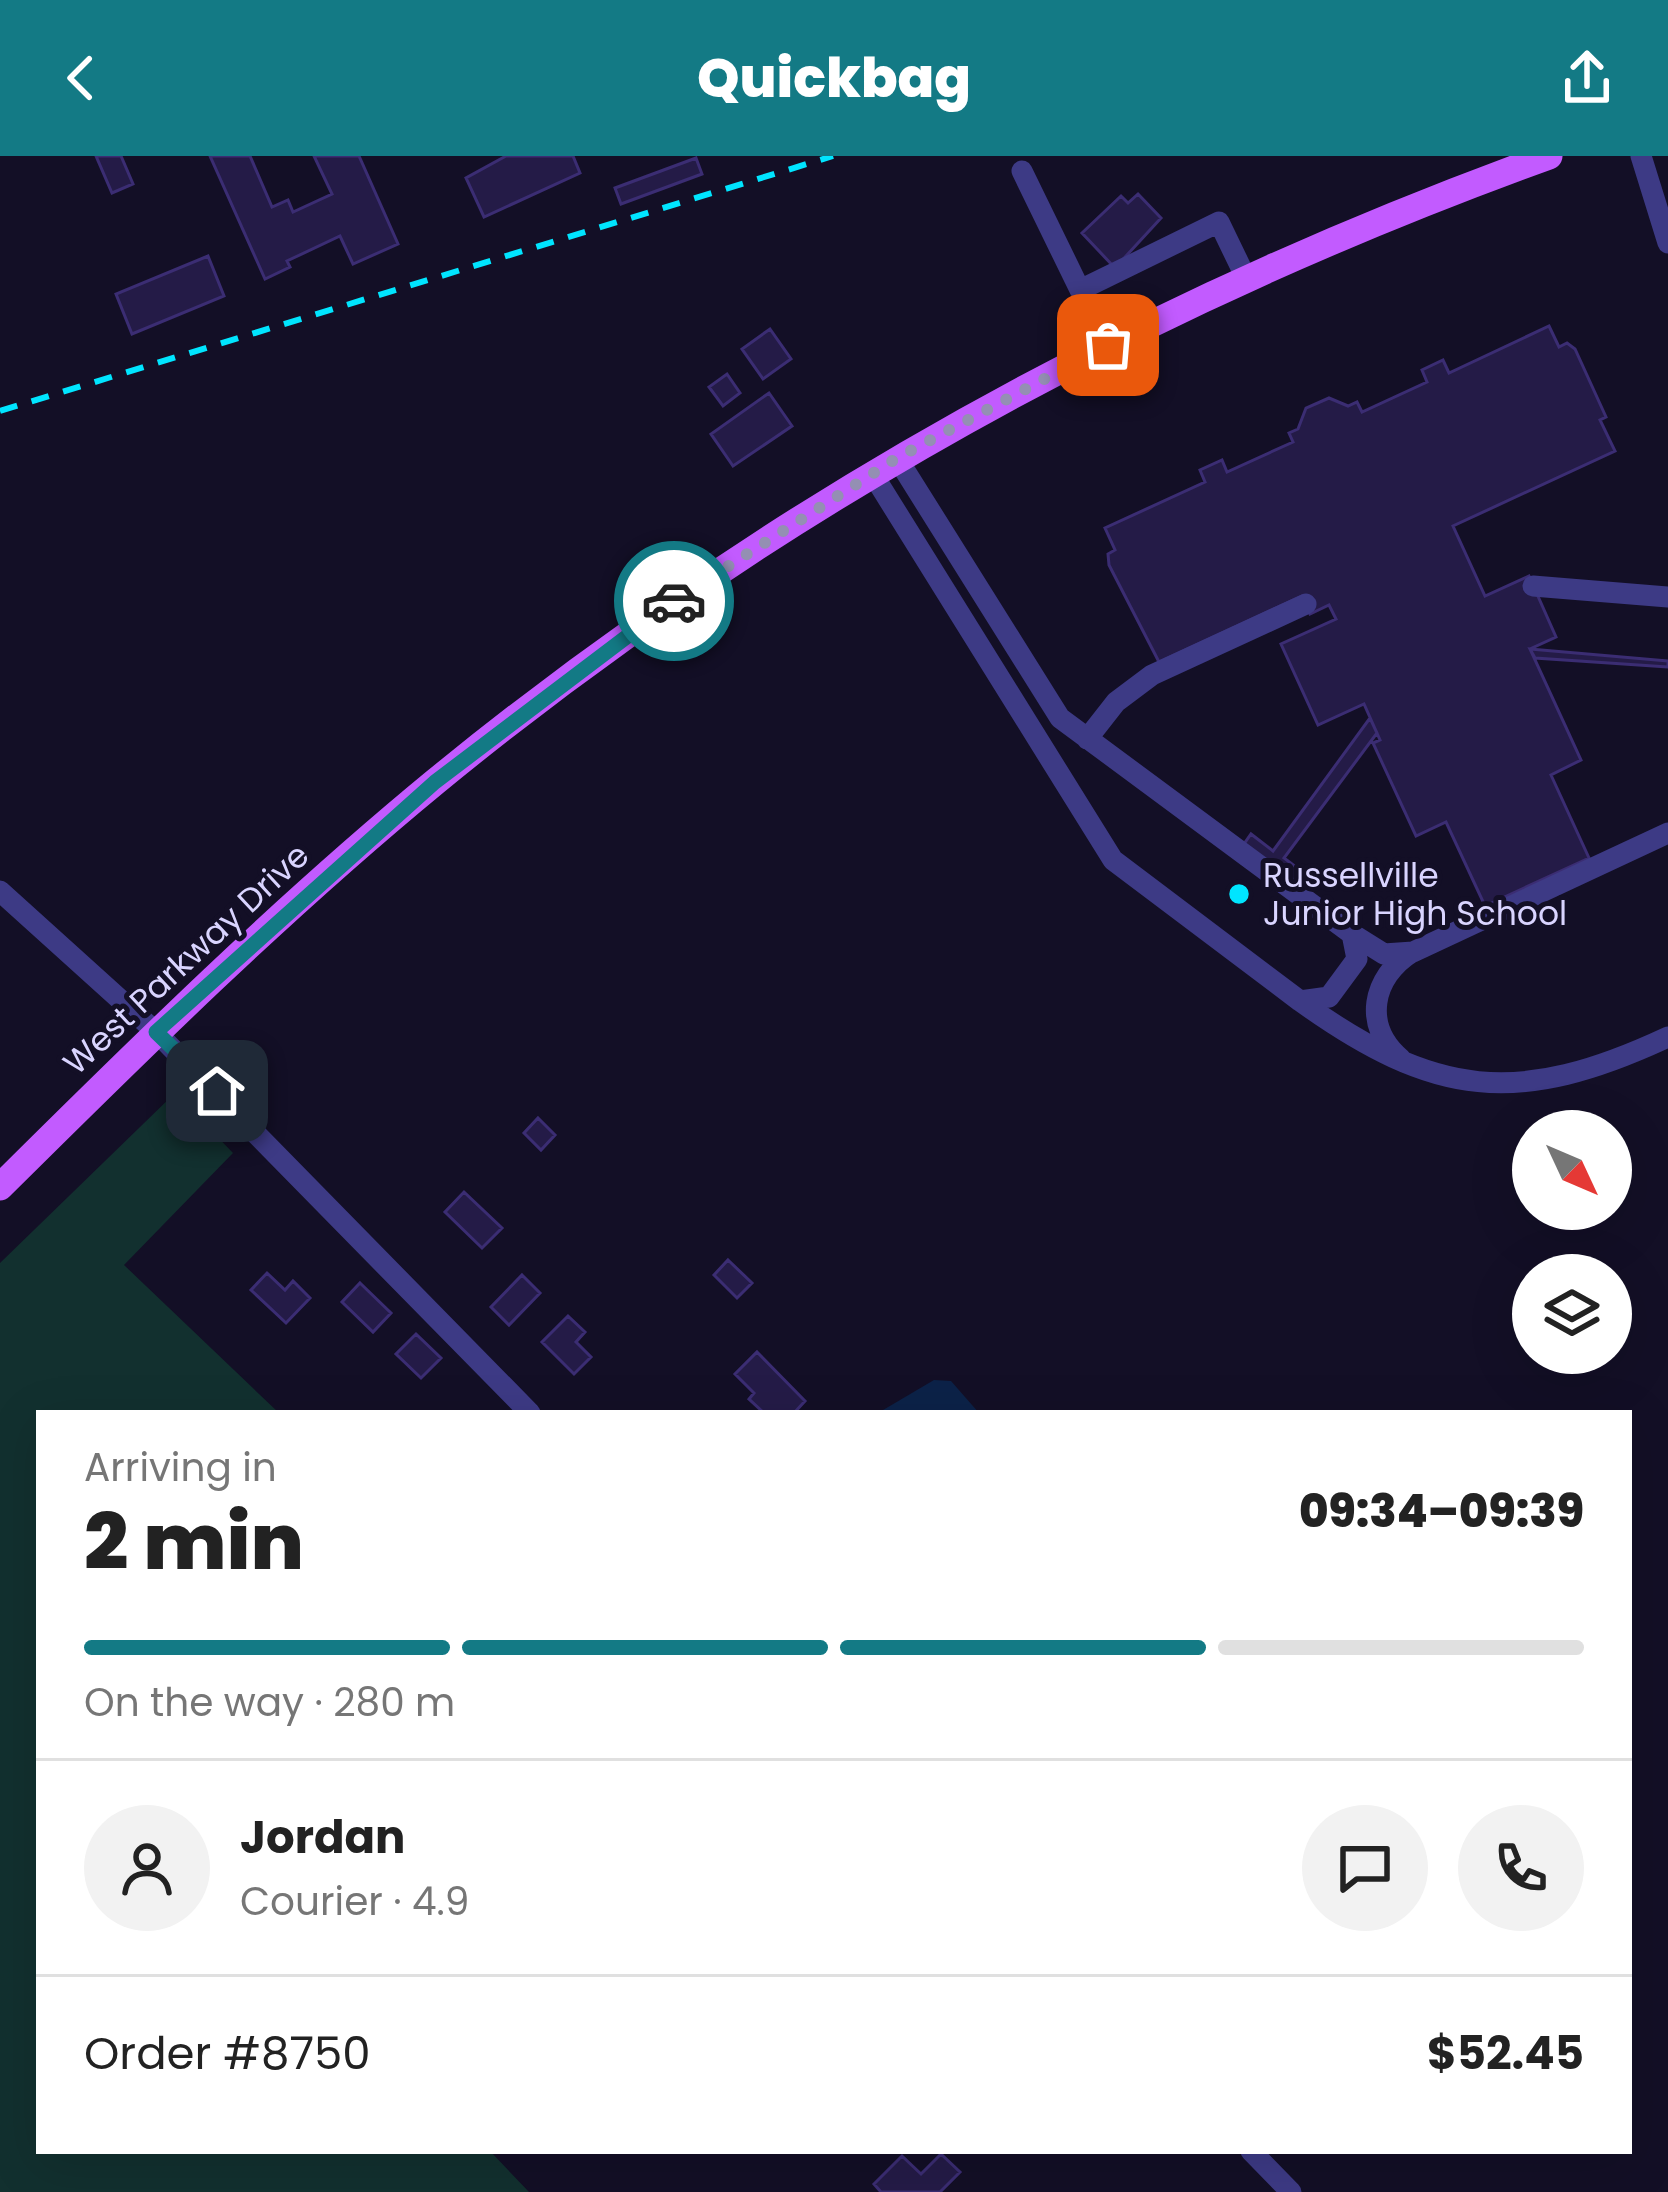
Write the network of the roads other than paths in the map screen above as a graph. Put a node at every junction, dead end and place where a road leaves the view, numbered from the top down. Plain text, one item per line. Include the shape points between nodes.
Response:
1 (1549, 156) edge
2 (1641, 156) edge
3 (1022, 171) dead end
4 (1668, 243) edge
5 (1246, 278) junction
6 (885, 465) junction
7 (1533, 586) dead end
8 (1668, 597) edge
9 (1306, 604) dead end
10 (1087, 740) junction
11 (1668, 833) edge
12 (0, 891) edge
13 (1352, 934) junction
14 (1413, 952) junction
15 (1300, 1001) junction
16 (156, 1032) junction
17 (1668, 1036) edge
18 (1405, 1064) junction
19 (0, 1187) edge
20 (527, 1410) edge
21 (1254, 2154) edge
22 (1291, 2192) edge

1 - 5 main road, West Parkway Drive
2 - 4 street
3 - 5 street via 1080,290 1219,222
5 - 6 main road, West Parkway Drive
6 - 10 street via 1052,710
6 - 15 street via 1113,860
6 - 16 main road, West Parkway Drive via 692,588 551,691 299,899
7 - 8 street
9 - 10 street via 1152,675 1116,702
10 - 13 street
11 - 14 street
12 - 16 street
13 - 14 street via 1384,954
13 - 15 street via 1357,959 1345,980 1330,998
14 - 18 street via 1391,965 1375,1012 1390,1051
15 - 18 street via 1353,1040
16 - 19 main road, West Parkway Drive
16 - 20 street
17 - 18 street via 1573,1076 1525,1084 1475,1083
21 - 22 street

